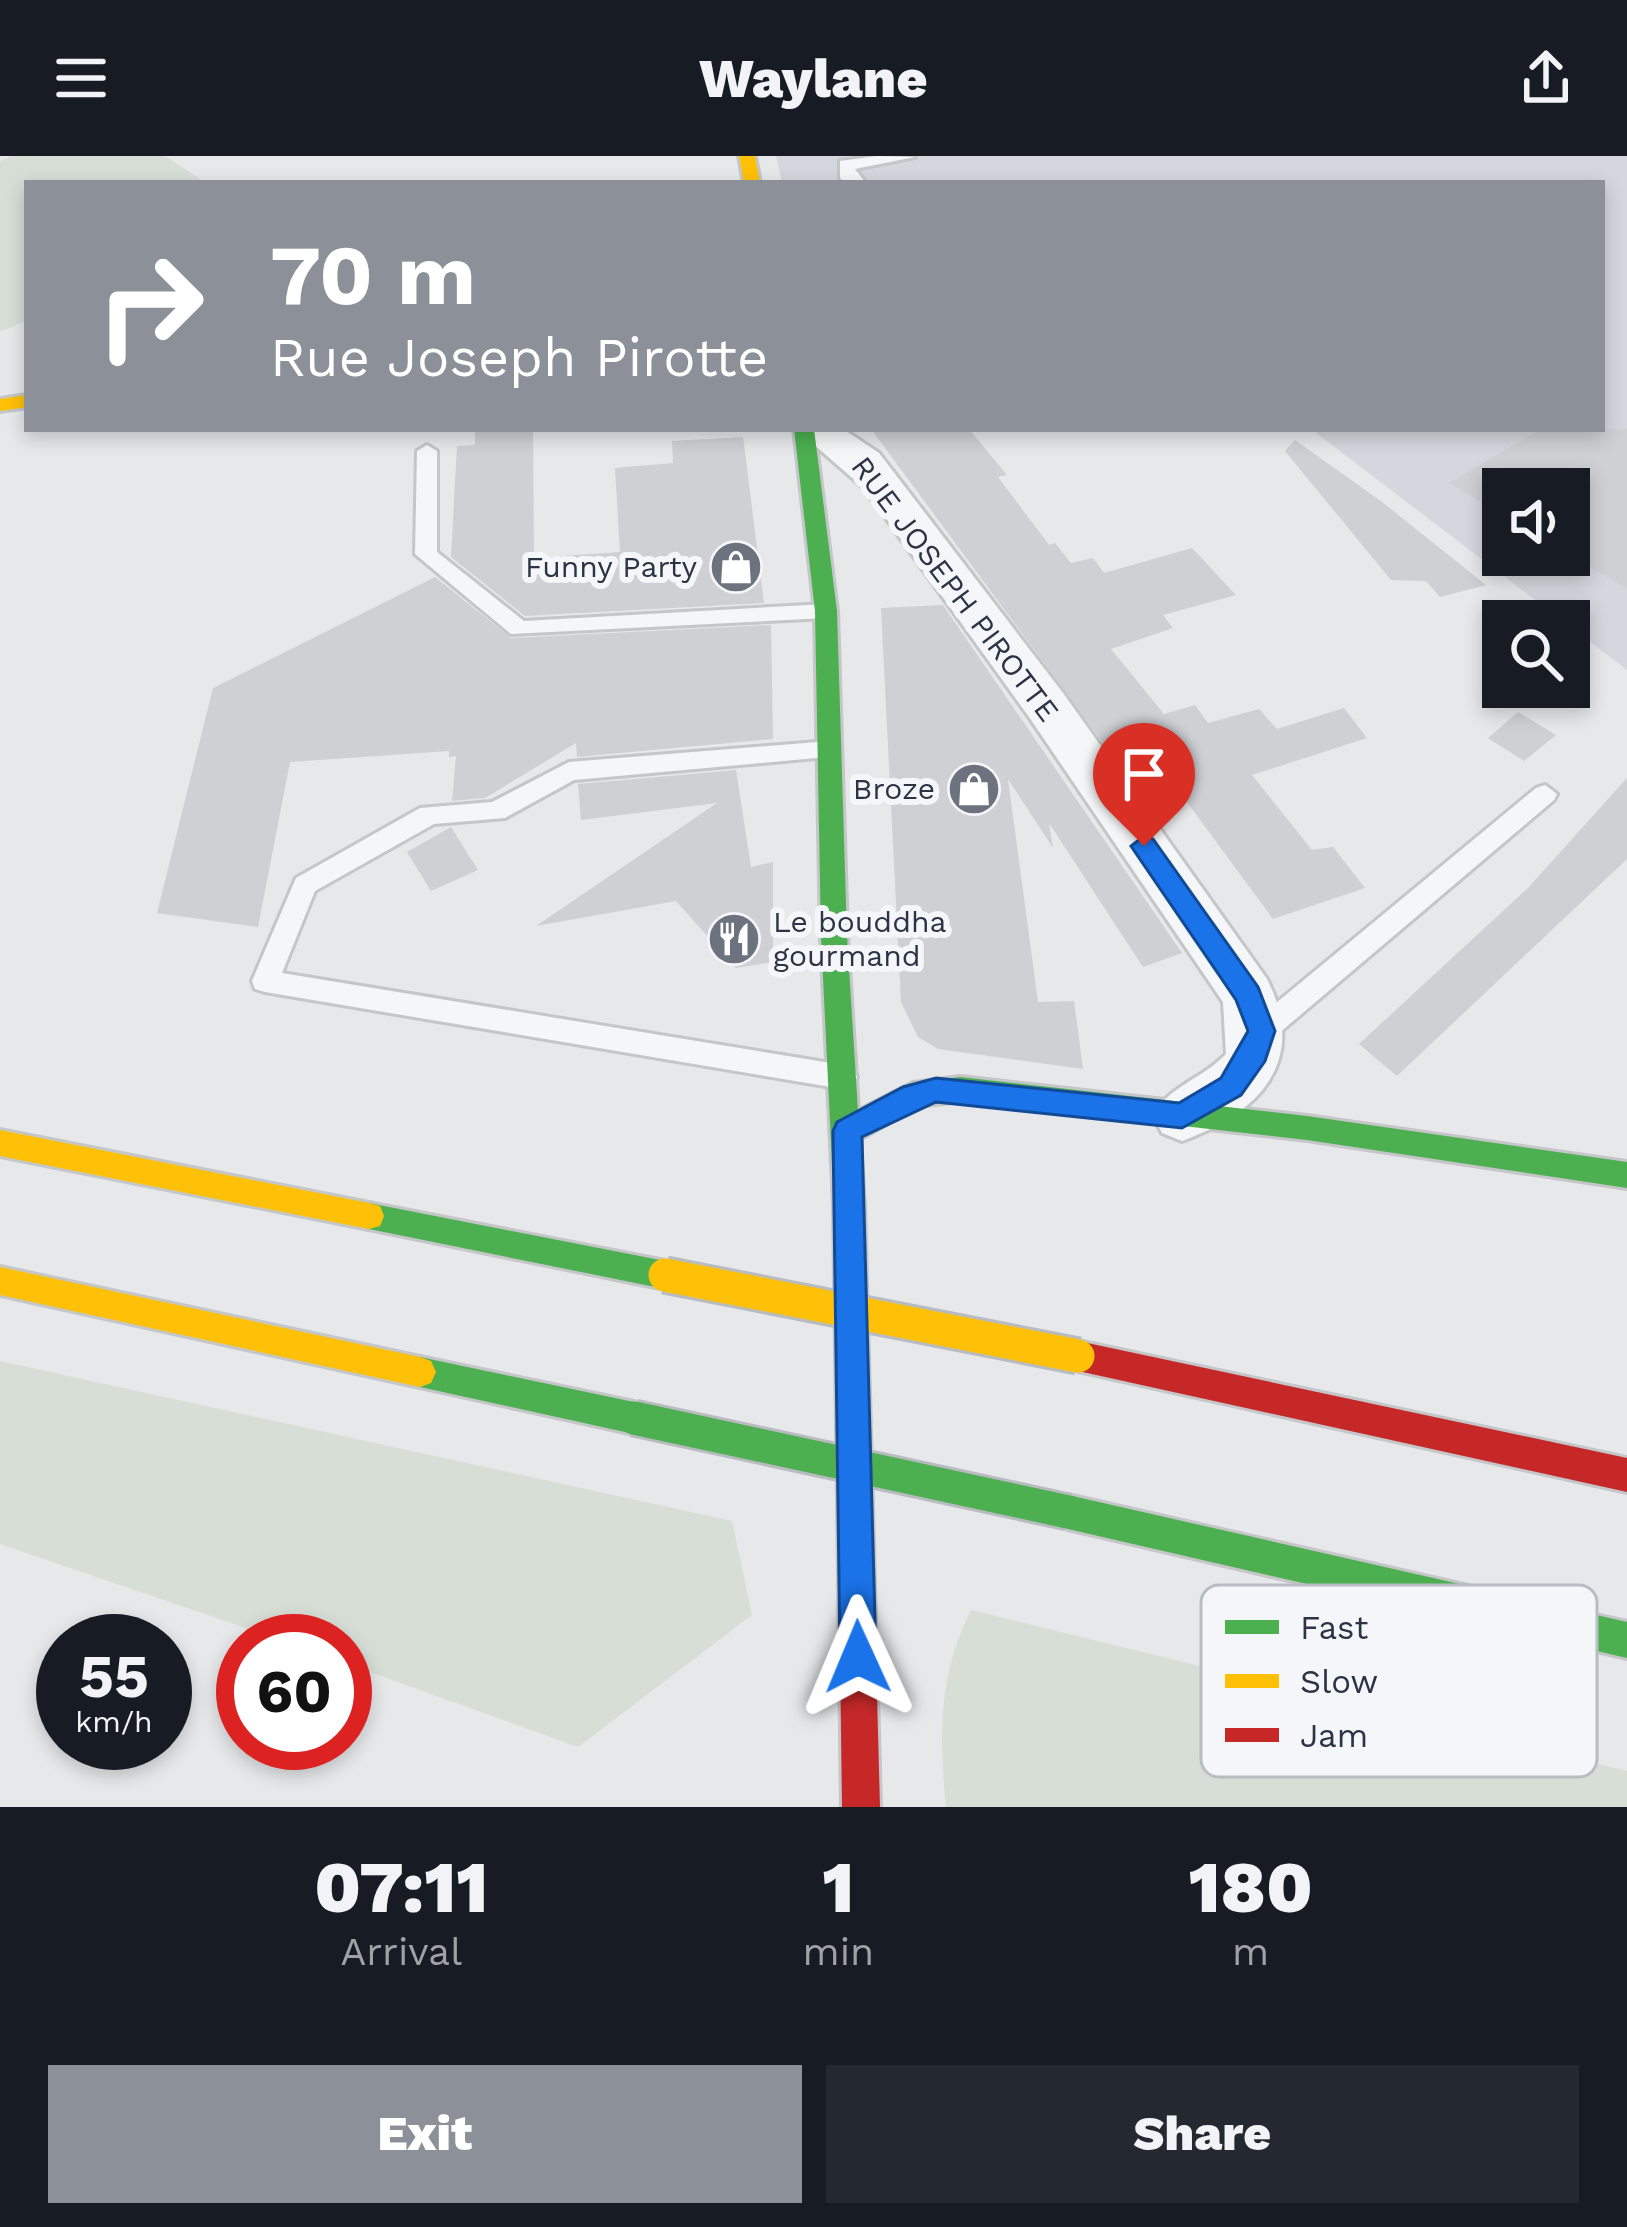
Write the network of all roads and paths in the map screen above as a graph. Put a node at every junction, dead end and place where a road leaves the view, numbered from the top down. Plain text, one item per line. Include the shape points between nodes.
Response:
1 (907, 157) edge
2 (846, 160) edge
3 (804, 432) edge
4 (820, 432) edge
5 (427, 451) dead end
6 (826, 611) junction
7 (829, 750) junction
8 (1545, 794) dead end
9 (1262, 1031) junction
10 (843, 1077) junction
11 (1182, 1116) junction
12 (848, 1131) junction
13 (0, 1143) edge
14 (1627, 1174) edge
15 (0, 1281) edge
16 (1627, 1475) edge
17 (1387, 1585) edge
18 (1597, 1633) edge
19 (1627, 1640) edge
20 (862, 1807) edge

1 - 2 lane
3 - 6 main road
4 - 9 street, RUE JOSEPH PIROTTE via 865,462 972,602 1248,995
5 - 6 lane via 426,554 519,629
6 - 7 main road
7 - 10 main road
7 - 10 lane via 569,771 496,811 430,815 305,885 265,981
8 - 9 lane
9 - 11 street via 1231,1087
10 - 12 main road
11 - 12 main road via 960,1089 913,1095
11 - 14 main road
12 - 20 main road
13 - 16 main road, bridge
15 - 17 main road, bridge
18 - 19 main road, bridge

